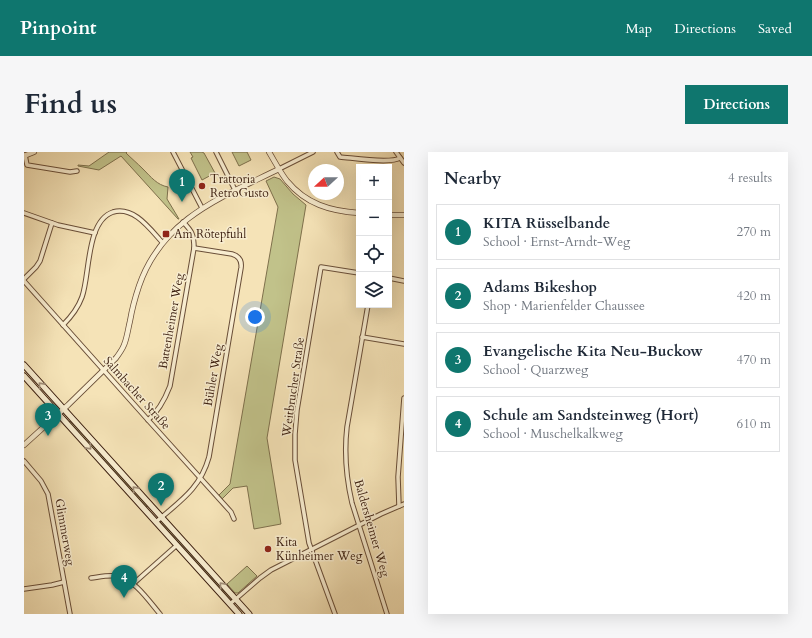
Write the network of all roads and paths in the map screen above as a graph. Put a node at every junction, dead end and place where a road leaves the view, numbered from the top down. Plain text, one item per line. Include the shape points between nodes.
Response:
1 (34, 152) edge
2 (173, 152) edge
3 (216, 152) edge
4 (269, 152) edge
5 (313, 152) edge
6 (337, 152) edge
7 (396, 152) edge
8 (25, 155) edge
9 (400, 158) junction
10 (404, 163) edge
11 (279, 169) junction
12 (77, 171) dead end
13 (235, 190) junction
14 (202, 208) junction
15 (24, 213) edge
16 (356, 213) edge
17 (392, 215) edge
18 (404, 215) edge
19 (184, 222) junction
20 (52, 223) junction
21 (95, 233) junction
22 (162, 242) junction
23 (194, 248) junction
24 (356, 273) edge
25 (392, 279) edge
26 (24, 280) edge
27 (404, 281) edge
28 (367, 308) edge
29 (62, 325) junction
30 (362, 337) junction
31 (404, 344) edge
32 (24, 365) edge
33 (103, 370) junction
34 (24, 376) edge
35 (404, 398) edge
36 (64, 409) junction
37 (58, 414) junction
38 (148, 420) junction
39 (403, 421) edge
40 (24, 445) edge
41 (24, 461) edge
42 (200, 478) junction
43 (404, 504) edge
44 (399, 506) junction
45 (162, 518) junction
46 (234, 519) dead end
47 (156, 522) junction
48 (358, 525) junction
49 (177, 545) junction
50 (311, 549) junction
51 (92, 578) dead end
52 (64, 582) junction
53 (133, 584) junction
54 (24, 589) edge
55 (236, 600) junction
56 (230, 604) junction
57 (70, 614) edge
58 (160, 614) edge
59 (239, 614) edge
60 (249, 614) edge
61 (335, 614) edge
62 (387, 614) edge

1 - 8 street
2 - 14 street
3 - 13 street
4 - 11 street
5 - 11 street
6 - 9 street via 340,157 367,160 393,161
7 - 9 street
8 - 12 street via 27,165
9 - 10 street
11 - 13 street
11 - 16 street via 287,181 309,201 326,208
13 - 14 street
14 - 19 street
15 - 20 street
17 - 18 street
19 - 22 street
19 - 23 street, Battenheimer Weg via 193,235
20 - 21 street
20 - 26 street via 40,261
21 - 22 street via 106,216 123,211 139,218
21 - 29 street via 82,298 72,315
22 - 33 street via 142,276 124,345 116,358
23 - 38 street, Battenheimer Weg via 170,386 161,405
23 - 42 street, Bühler Weg via 236,255 242,265 209,457
24 - 50 street, Weitbrucher Straße via 321,267 297,410 297,474
25 - 27 street
26 - 29 street, Salmbacher Straße
28 - 30 street, Baldersheimer Weg
29 - 33 street, Salmbacher Straße
30 - 31 street
30 - 48 street, Baldersheimer Weg via 345,446 348,485
36 -> 32 main road
33 - 36 street
33 - 38 street, Salmbacher Straße
34 - 37 main road
35 - 39 street
36 - 37 street
45 -> 36 main road
37 - 40 street
37 -> 47 main road
38 - 42 street, Salmbacher Straße
39 - 44 street via 398,477
41 - 52 street, Glimmerweg via 48,494
42 - 45 street, Bühler Weg via 188,494
42 - 46 street, Salmbacher Straße via 231,512
43 - 44 street
44 - 48 street
45 - 47 street, Bühler Weg
55 -> 45 main road
47 - 49 main road
48 - 50 street
48 - 62 street, Baldersheimer Weg
49 - 53 street
49 - 56 main road
50 - 55 street via 266,573
50 - 61 street, Weitbrucher Straße
51 - 53 street via 114,576 125,578
52 - 54 street
52 - 57 street, Glimmerweg
53 - 58 street
55 - 56 street
55 - 60 main road
56 - 59 main road

